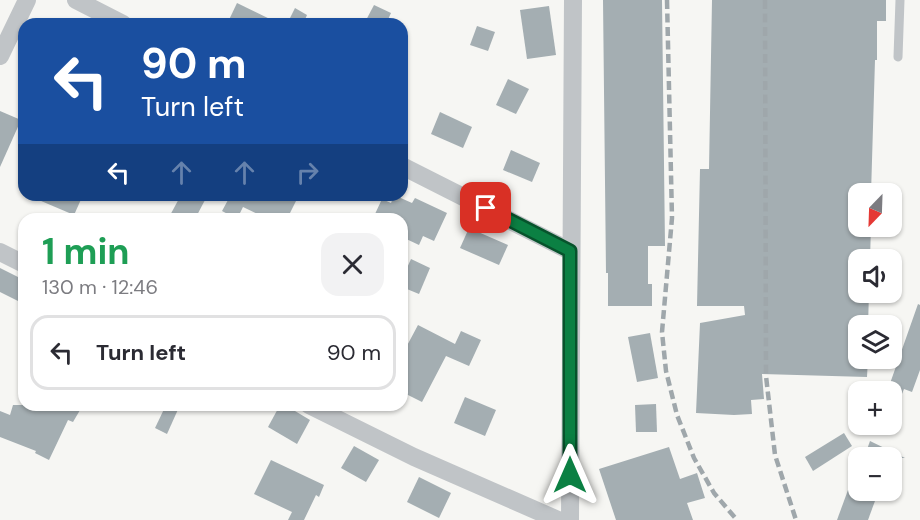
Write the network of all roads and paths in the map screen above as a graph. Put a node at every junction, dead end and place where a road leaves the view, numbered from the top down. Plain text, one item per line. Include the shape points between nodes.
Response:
1 (27, 0) edge
2 (75, 0) edge
3 (573, 0) edge
4 (900, 0) edge
5 (18, 18) edge
6 (111, 18) edge
7 (18, 19) edge
8 (0, 56) edge
9 (898, 57) dead end
10 (408, 169) edge
11 (570, 251) junction
12 (0, 252) edge
13 (18, 261) edge
14 (321, 411) edge
15 (558, 520) edge
16 (570, 520) edge

1 - 5 street
2 - 6 street
3 - 11 street
4 - 9 lane
7 - 8 street
10 - 11 street
11 - 16 street
12 - 13 street
14 - 15 street

